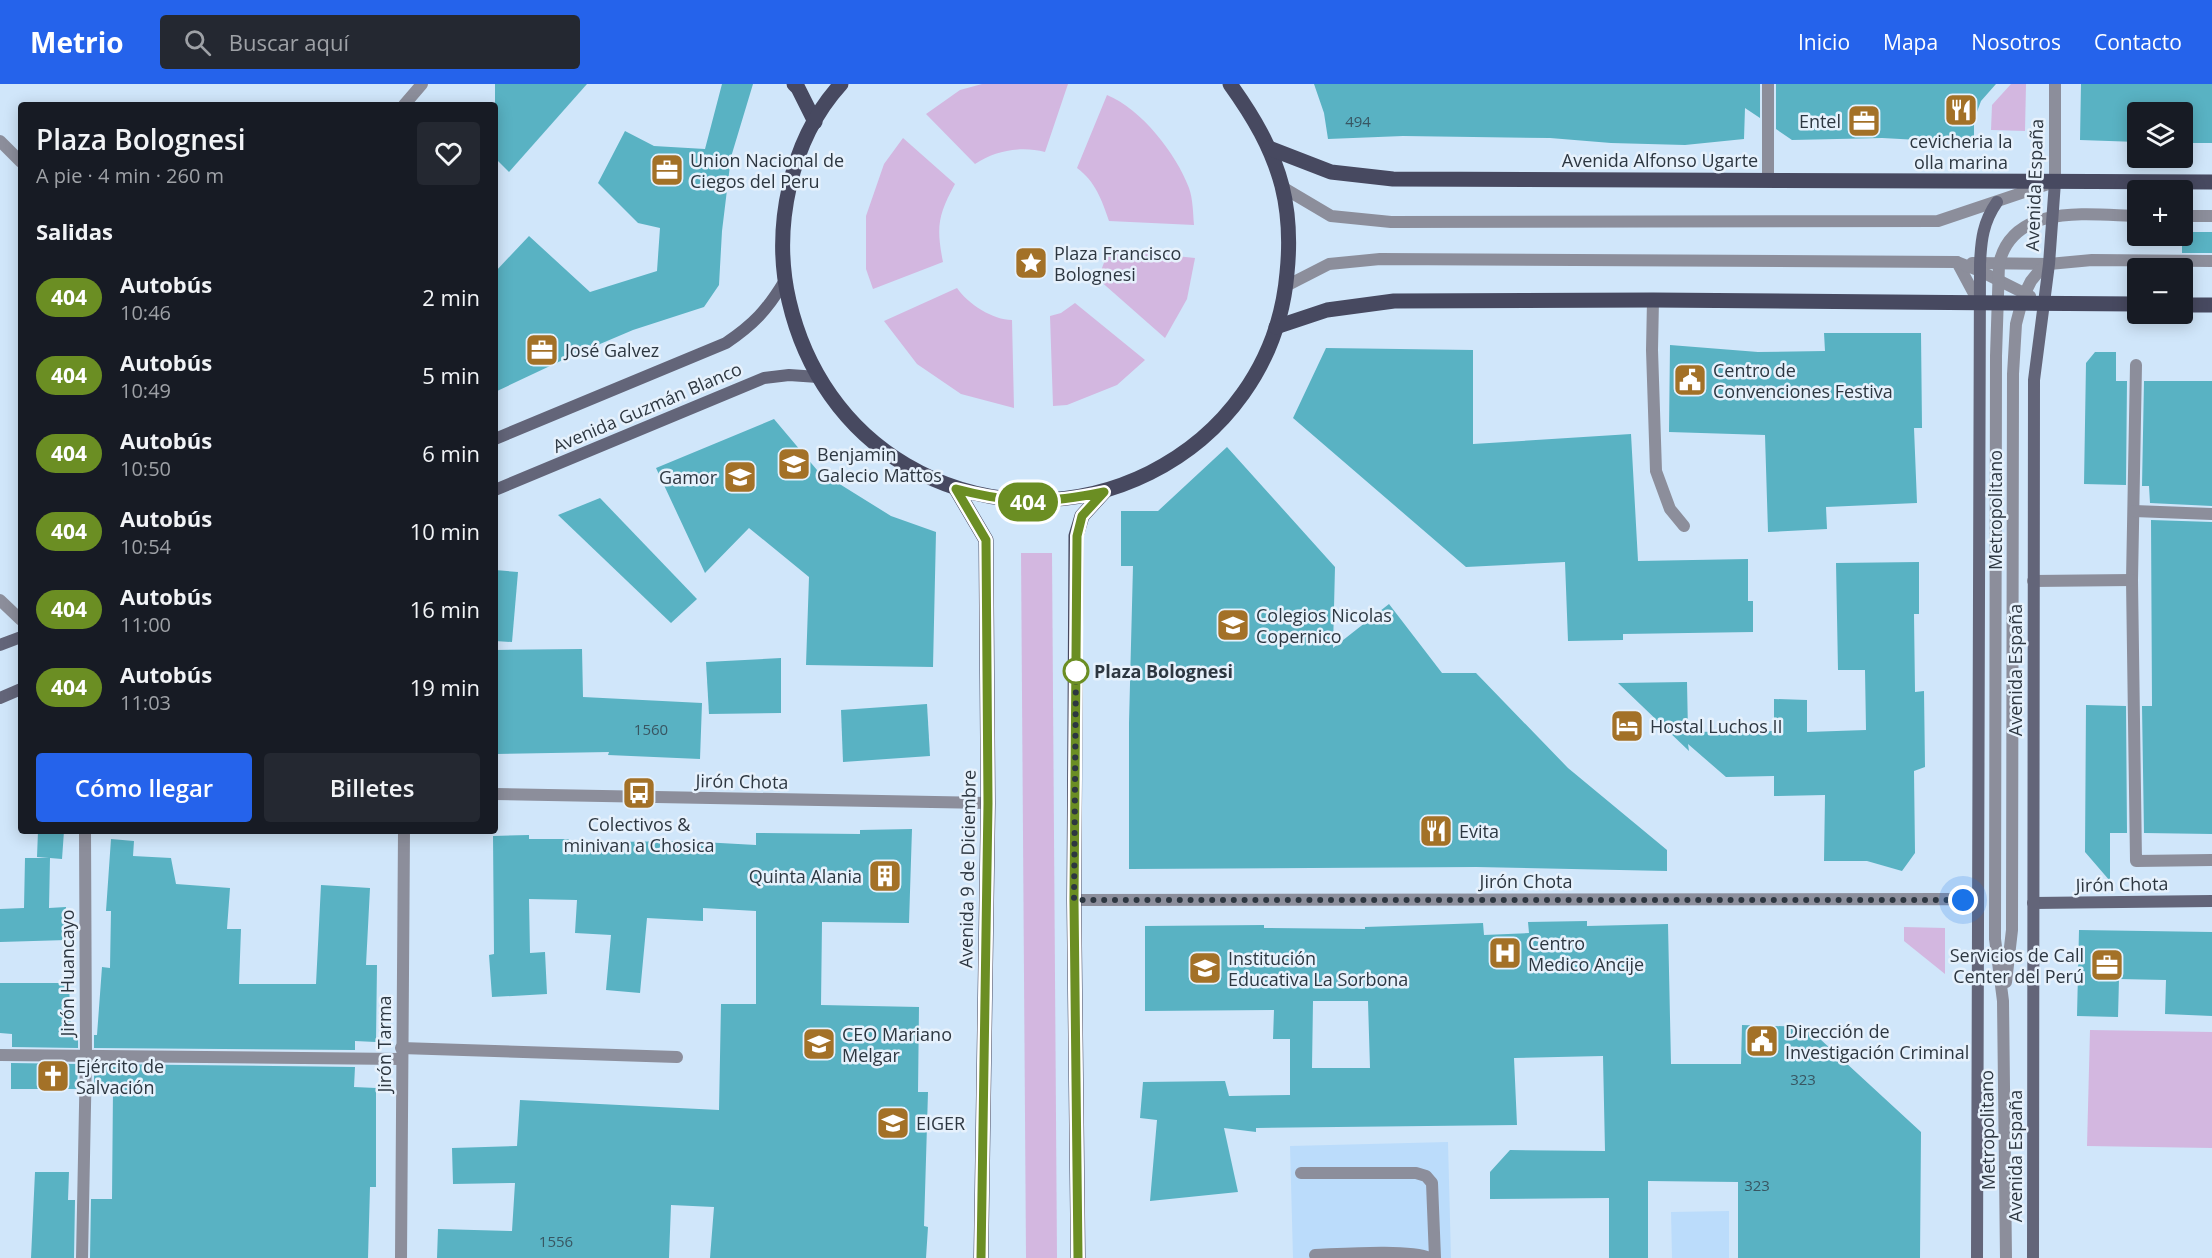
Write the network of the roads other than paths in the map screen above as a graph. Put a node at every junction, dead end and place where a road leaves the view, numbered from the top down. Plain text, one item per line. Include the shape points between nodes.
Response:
1 (422, 84) edge
2 (794, 84) edge
3 (1230, 84) edge
4 (1768, 84) edge
5 (2055, 84) edge
6 (835, 87) edge
7 (407, 102) edge
8 (815, 122) junction
9 (0, 141) edge
10 (1269, 148) junction
11 (18, 159) edge
12 (1767, 180) junction
13 (2055, 182) junction
14 (2212, 182) edge
15 (1282, 187) junction
16 (1997, 202) junction
17 (2054, 216) junction
18 (2127, 216) edge
19 (2193, 216) edge
20 (2212, 216) edge
21 (2212, 261) edge
22 (1957, 262) junction
23 (1999, 264) junction
24 (2049, 264) junction
25 (1980, 267) junction
26 (1998, 281) junction
27 (784, 282) junction
28 (1286, 286) junction
29 (2022, 298) junction
30 (1653, 300) junction
31 (1979, 303) junction
32 (1997, 303) junction
33 (2127, 304) edge
34 (2043, 305) junction
35 (2193, 305) edge
36 (2212, 305) edge
37 (1276, 327) junction
38 (2136, 365) dead end
39 (818, 377) junction
40 (498, 438) edge
41 (498, 489) edge
42 (956, 489) junction
43 (1104, 492) junction
44 (2134, 511) junction
45 (2212, 514) edge
46 (1684, 526) dead end
47 (2033, 580) junction
48 (2132, 580) junction
49 (0, 600) edge
50 (18, 617) edge
51 (18, 637) edge
52 (0, 645) edge
53 (18, 690) edge
54 (0, 698) edge
55 (498, 794) edge
56 (988, 803) junction
57 (85, 834) edge
58 (404, 834) edge
59 (2212, 860) edge
60 (1074, 900) junction
61 (1978, 901) junction
62 (2212, 901) edge
63 (2033, 903) junction
64 (2003, 1001) junction
65 (401, 1053) junction
66 (0, 1054) edge
67 (86, 1056) junction
68 (678, 1058) dead end
69 (1302, 1173) dead end
70 (1314, 1255) dead end
71 (82, 1258) edge
72 (401, 1258) edge
73 (981, 1258) edge
74 (1078, 1258) edge
75 (1430, 1258) edge
76 (1435, 1258) edge
77 (1977, 1258) edge
78 (2006, 1258) edge
79 (2033, 1258) edge

1 - 7 street
2 - 8 main road
3 - 10 main road via 1251,112
4 - 12 street
5 - 13 street, Avenida España
6 - 8 main road
8 - 27 main road via 797,159 786,199 782,240
9 - 11 street
10 - 12 main road, Avenida Alfonso Ugarte via 1331,172 1365,177
10 - 15 main road
12 - 13 main road, Avenida Alfonso Ugarte
13 - 14 main road, Avenida Alfonso Ugarte
13 - 16 street, Avenida Alfonso Ugarte
13 - 17 street, Avenida España
15 - 16 street, Avenida Alfonso Ugarte via 1331,216 1391,222 1938,221
15 - 28 main road via 1288,220
16 - 25 street, Avenida España via 1985,222
17 - 18 street, Metropolitano
17 - 23 street, Metropolitano via 2022,228 2011,238
17 - 24 street, Avenida España
19 - 20 street
21 - 24 street via 2092,260
22 - 25 street
22 - 28 street via 1380,260 1329,264
22 - 31 street, Avenida España
23 - 24 street
23 - 25 street
23 - 26 street, Metropolitano
24 - 29 street via 2040,270
24 - 34 street, Avenida España
25 - 26 street
25 - 31 street, Avenida España
26 - 29 street
26 - 32 street, Metropolitano
27 - 39 main road via 801,343
27 - 40 street, Avenida Guzmán Blanco via 770,306 726,344
28 - 37 main road
29 - 32 main road
29 - 34 main road
29 - 64 street, Metropolitano via 2016,333 2013,406 2012,930
30 - 31 main road
30 - 37 main road via 1394,301 1327,310
30 - 46 street via 1656,471 1670,509
31 - 32 main road
31 - 61 street, Avenida España
32 - 64 street, Metropolitano via 1995,939
33 - 34 main road
34 - 47 street, Avenida España via 2034,380
35 - 36 main road
37 - 43 main road via 1245,390 1199,442 1154,472
38 - 44 street
39 - 41 street, Avenida Guzmán Blanco via 764,378
39 - 42 main road via 838,407 870,440 922,475
42 - 43 main road via 1030,502
42 - 56 main road, Avenida 9 de Diciembre via 986,540
43 - 60 main road via 1082,516 1077,536
44 - 45 street
44 - 48 street
47 - 48 street
47 - 63 street, Avenida España
48 - 59 street via 2136,861
49 - 50 street
51 - 52 street
53 - 54 street
55 - 56 street, Jirón Chota
56 - 73 main road, Avenida 9 de Diciembre
57 - 67 street, Jirón Huancayo
58 - 65 street, Jirón Tarma
60 - 61 street, Jirón Chota
60 - 74 main road
61 - 77 street, Avenida España
62 - 63 street, Jirón Chota
63 - 79 street, Avenida España
64 - 78 street, Metropolitano
65 - 67 street
65 - 68 street
65 - 72 street, Jirón Tarma
66 - 67 street
67 - 71 street, Jirón Huancayo
69 - 76 street via 1426,1176 1432,1184
70 - 75 street via 1422,1254

